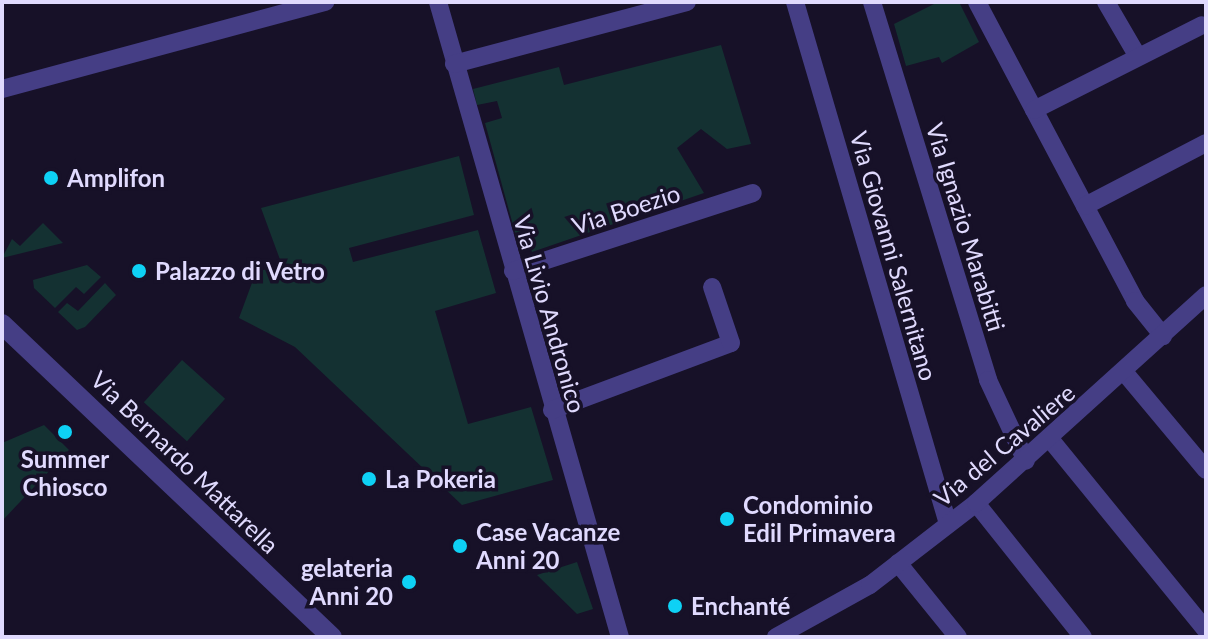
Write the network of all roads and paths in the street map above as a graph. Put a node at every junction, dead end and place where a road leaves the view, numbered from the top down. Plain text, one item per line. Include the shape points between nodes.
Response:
1 (325, 2) edge
2 (438, 2) edge
3 (687, 2) edge
4 (795, 2) edge
5 (872, 2) edge
6 (977, 2) edge
7 (1106, 2) edge
8 (1202, 25) dead end
9 (1137, 55) junction
10 (454, 64) junction
11 (2, 89) edge
12 (1034, 110) junction
13 (1206, 143) edge
14 (753, 193) dead end
15 (1085, 206) junction
16 (513, 271) junction
17 (712, 287) dead end
18 (1206, 295) edge
19 (2, 324) edge
20 (1163, 336) junction
21 (1125, 373) junction
22 (552, 410) junction
23 (1050, 439) junction
24 (1026, 461) junction
25 (1206, 470) edge
26 (976, 503) junction
27 (948, 524) junction
28 (898, 563) junction
29 (1206, 630) edge
30 (332, 637) edge
31 (620, 637) edge
32 (776, 637) edge
33 (958, 637) edge
34 (1083, 637) edge

1 - 11 street
2 - 10 street, Via Livio Andronico
3 - 10 street
4 - 27 street, Via Giovanni Salernitano
5 - 24 street, Via Ignazio Marabitti via 988,380
6 - 12 street
7 - 9 street
8 - 9 street
9 - 12 street
10 - 16 street, Via Livio Andronico
12 - 15 street
13 - 15 street
14 - 16 street, Via Boezio
15 - 20 street via 1135,301
16 - 22 street, Via Livio Andronico
17 - 22 street via 731,343
18 - 20 street, Via del Cavaliere
19 - 30 street, Via Bernardo Mattarella
20 - 21 street, Via del Cavaliere
21 - 23 street, Via del Cavaliere
21 - 25 street
22 - 31 street, Via Livio Andronico
23 - 24 street, Via del Cavaliere
23 - 29 street
24 - 26 street, Via del Cavaliere
26 - 27 street, Via del Cavaliere
26 - 34 street
27 - 28 street, Via del Cavaliere
28 - 32 street, Via del Cavaliere
28 - 33 street

